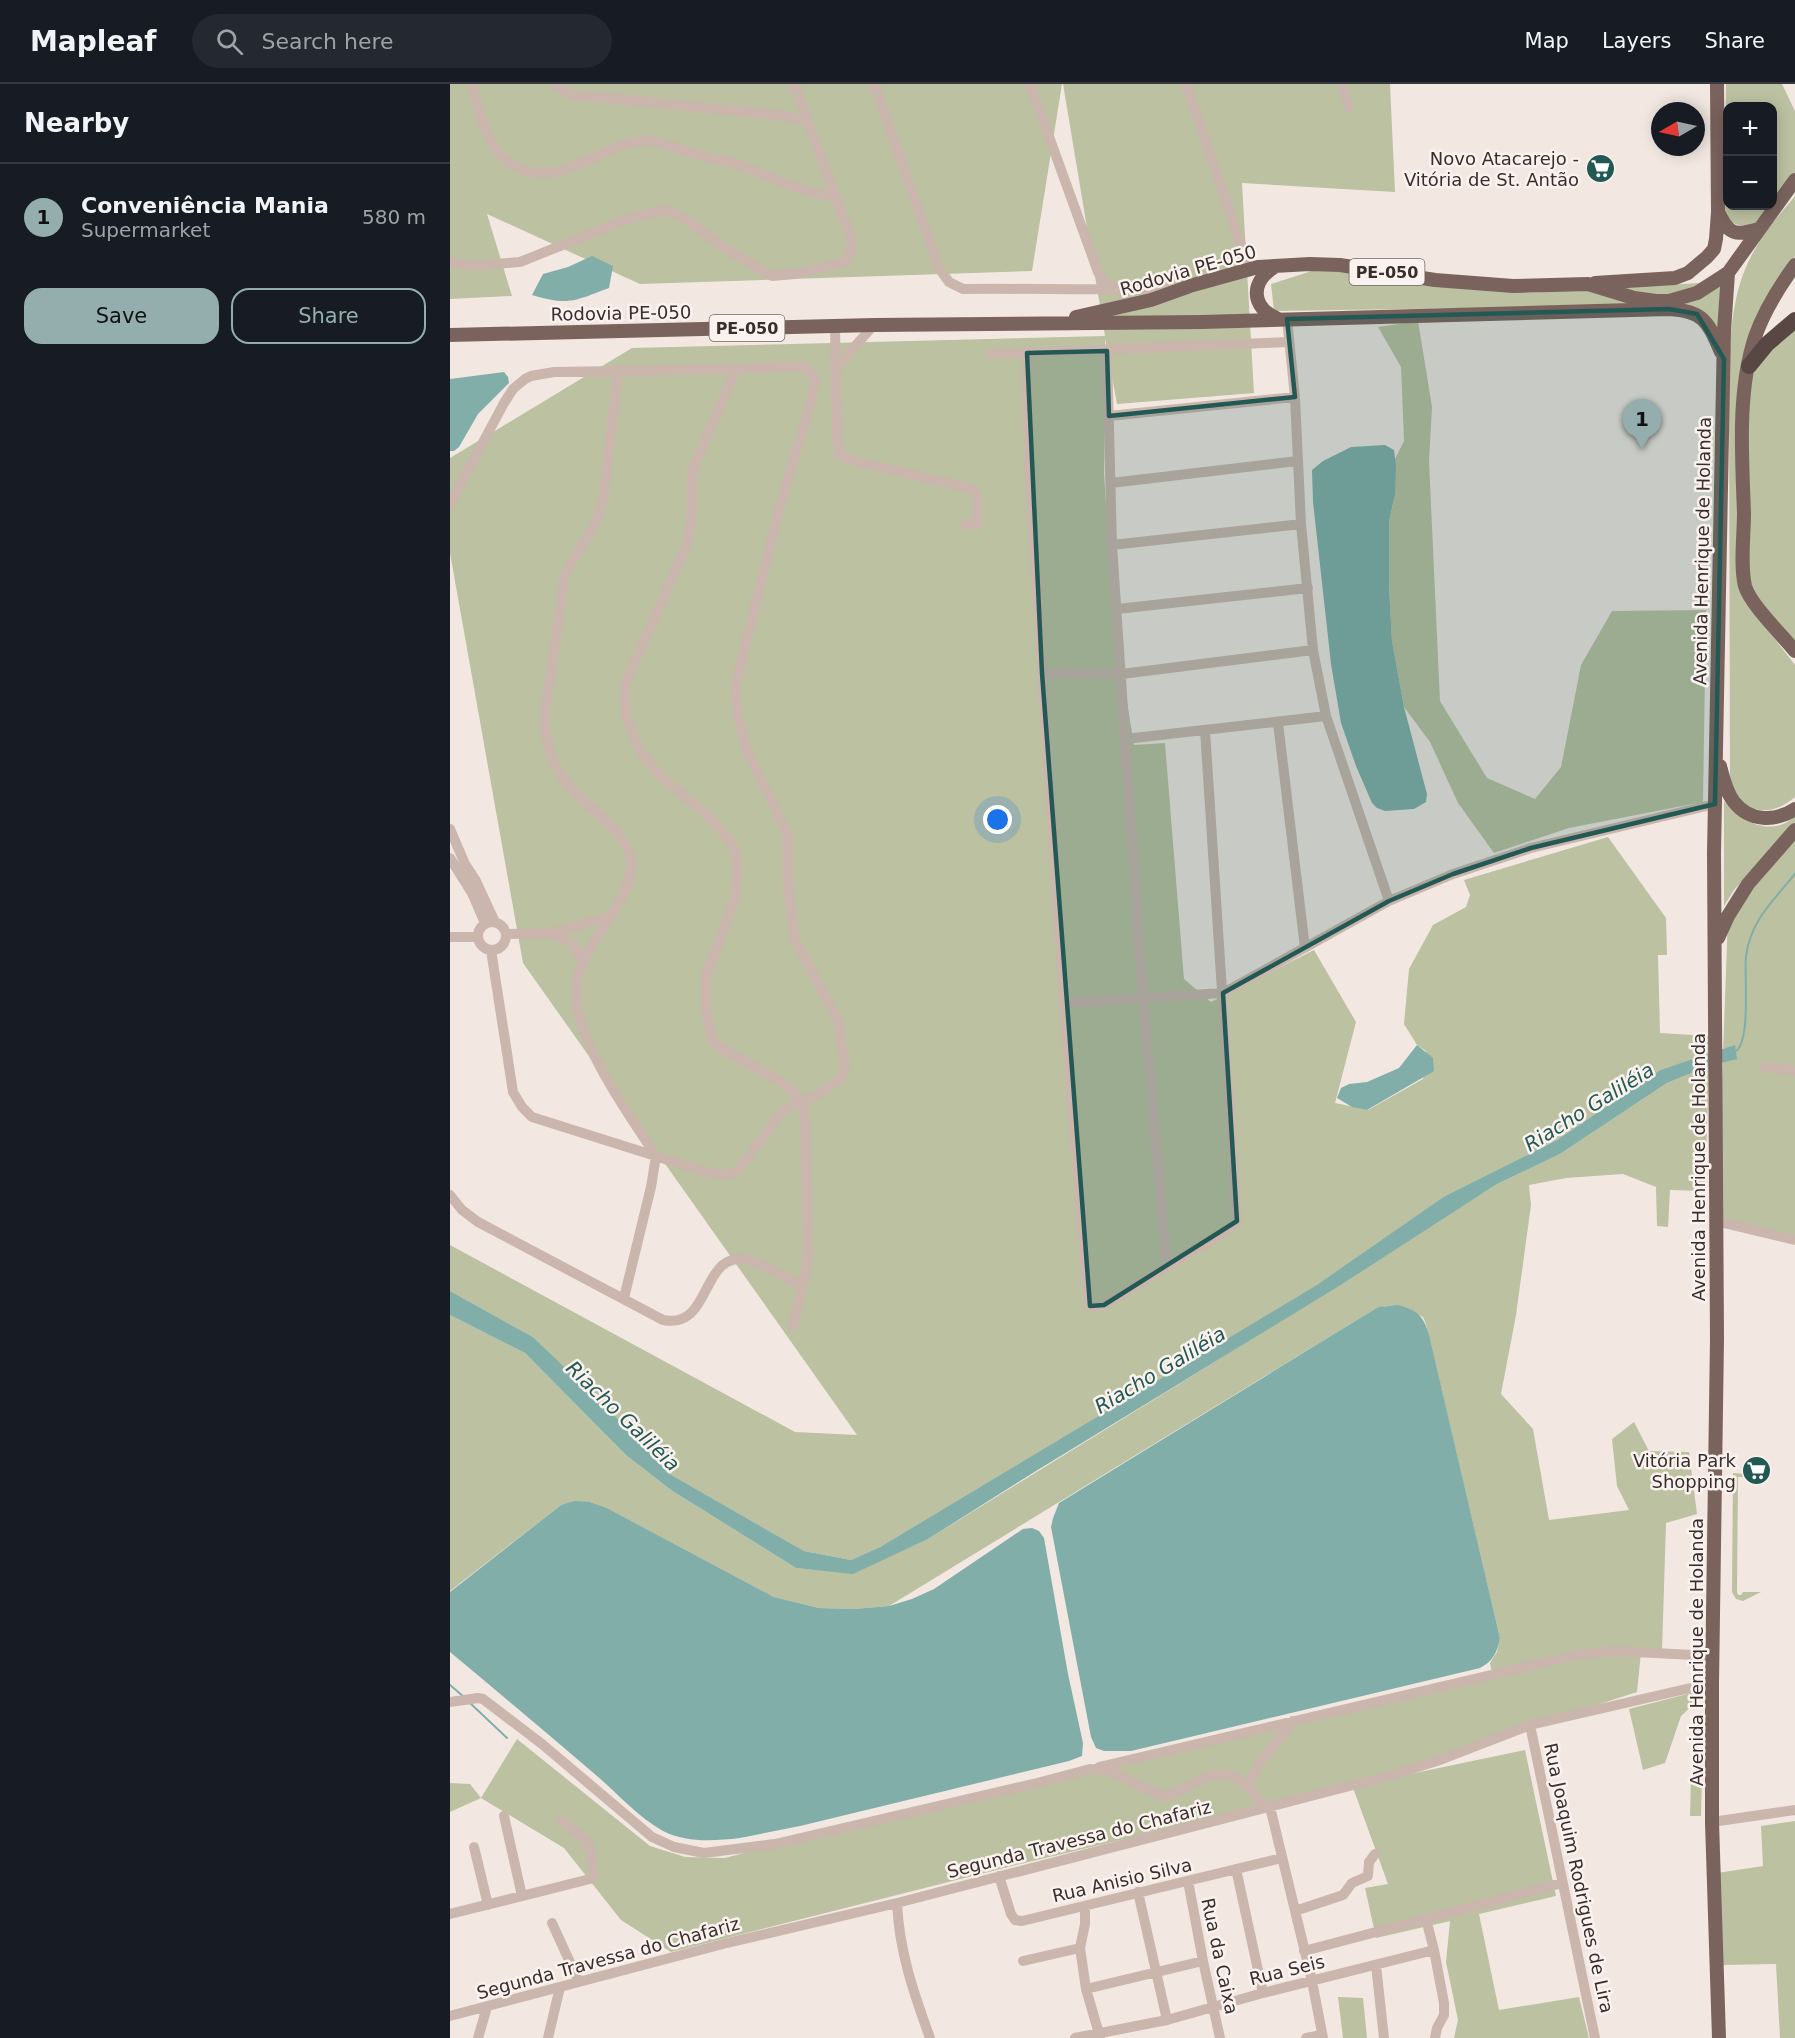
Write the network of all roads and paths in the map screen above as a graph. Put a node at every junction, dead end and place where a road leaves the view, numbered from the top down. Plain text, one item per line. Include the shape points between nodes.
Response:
1 (473, 84) edge
2 (555, 84) edge
3 (794, 84) edge
4 (874, 84) edge
5 (1030, 84) edge
6 (1186, 84) edge
7 (1342, 84) edge
8 (1717, 84) edge
9 (1349, 107) dead end
10 (808, 122) junction
11 (1795, 180) edge
12 (836, 196) junction
13 (1718, 212) junction
14 (1759, 229) junction
15 (450, 262) edge
16 (1795, 265) edge
17 (1276, 266) junction
18 (1249, 268) junction
19 (1728, 273) junction
20 (1588, 284) junction
21 (1185, 288) junction
22 (1120, 290) junction
23 (1283, 319) junction
24 (1795, 320) edge
25 (1044, 324) junction
26 (874, 325) junction
27 (835, 326) junction
28 (450, 335) edge
29 (1288, 342) junction
30 (1107, 351) junction
31 (1027, 353) junction
32 (991, 354) dead end
33 (1724, 359) junction
34 (1749, 366) junction
35 (736, 369) junction
36 (836, 370) junction
37 (618, 372) junction
38 (1295, 397) junction
39 (1109, 417) junction
40 (1297, 460) junction
41 (1111, 483) junction
42 (450, 504) edge
43 (965, 524) dead end
44 (1301, 524) junction
45 (1112, 545) junction
46 (1308, 588) junction
47 (1117, 609) junction
48 (1313, 650) junction
49 (1795, 651) edge
50 (1042, 673) junction
51 (1122, 674) junction
52 (1326, 716) junction
53 (1278, 723) junction
54 (1205, 730) junction
55 (1125, 739) junction
56 (1716, 752) junction
57 (1714, 804) junction
58 (1795, 809) edge
59 (450, 829) edge
60 (1795, 830) edge
61 (450, 858) edge
62 (1389, 901) junction
63 (610, 916) junction
64 (490, 922) junction
65 (552, 933) junction
66 (506, 934) junction
67 (450, 937) edge
68 (477, 937) junction
69 (1716, 943) junction
70 (1305, 948) junction
71 (491, 950) junction
72 (582, 960) junction
73 (1222, 993) junction
74 (1143, 997) junction
75 (1065, 1003) junction
76 (1764, 1067) dead end
77 (1795, 1071) edge
78 (802, 1100) junction
79 (656, 1156) junction
80 (450, 1195) edge
81 (1715, 1221) junction
82 (1795, 1240) edge
83 (1167, 1266) junction
84 (802, 1286) junction
85 (624, 1298) junction
86 (793, 1326) dead end
87 (1713, 1656) junction
88 (1712, 1683) junction
89 (455, 1701) edge
90 (1293, 1721) junction
91 (1530, 1725) junction
92 (1090, 1769) junction
93 (1247, 1785) junction
94 (1268, 1808) junction
95 (1795, 1810) edge
96 (504, 1816) dead end
97 (561, 1820) dead end
98 (1712, 1822) junction
99 (474, 1847) dead end
100 (1375, 1854) dead end
101 (1281, 1858) junction
102 (1236, 1869) junction
103 (999, 1876) junction
104 (1188, 1881) junction
105 (1562, 1883) junction
106 (1138, 1892) junction
107 (522, 1896) junction
108 (897, 1903) junction
109 (488, 1905) junction
110 (1084, 1906) junction
111 (451, 1910) edge
112 (1295, 1911) junction
113 (552, 1923) dead end
114 (1428, 1923) dead end
115 (1080, 1948) junction
116 (1434, 1950) junction
117 (1304, 1951) junction
118 (1023, 1961) dead end
119 (1203, 1961) junction
120 (1376, 1965) junction
121 (1155, 1973) junction
122 (1312, 1981) junction
123 (579, 1982) junction
124 (560, 1987) junction
125 (1086, 1989) junction
126 (1263, 1993) junction
127 (487, 2007) junction
128 (1214, 2007) junction
129 (450, 2016) edge
130 (1167, 2020) junction
131 (1100, 2035) edge
132 (1323, 2036) edge
133 (478, 2038) edge
134 (548, 2038) edge
135 (930, 2038) edge
136 (1075, 2038) edge
137 (1220, 2038) edge
138 (1306, 2038) edge
139 (1384, 2038) edge
140 (1436, 2038) edge
141 (1595, 2038) edge
142 (1719, 2038) edge

1 - 12 street via 484,129 508,161 525,170 567,169 621,147 652,142
2 - 10 street via 574,95 780,115
3 - 10 street
4 - 22 street via 939,268 949,282 963,289
5 - 22 street via 1098,272 1105,283
6 - 18 street
7 - 9 street
8 - 13 main road
10 - 12 street
11 - 14 main road, PE-050
12 - 15 street via 851,238 850,256 838,265 795,274 766,274 686,219 664,210 630,218 520,262 473,266
13 - 14 main road via 1725,225 1736,233
13 - 20 main road via 1714,249 1688,273 1660,280
14 - 19 main road, PE-050
16 - 34 main road via 1762,320
17 - 18 main road, Rodovia PE-050 / PE-050
17 - 20 main road, Rodovia PE-050 / PE-050 via 1340,265 1435,280 1512,286
17 - 23 main road via 1266,272 1257,293 1264,310
18 - 21 main road, Rodovia PE-050 / PE-050
19 - 20 main road, Rodovia PE-050 / PE-050 via 1696,293 1669,301 1634,298
19 - 33 main road, Avenida Henrique de Holanda / PE-050
21 - 22 street
21 - 25 main road, Rodovia PE-050 / PE-050 via 1120,308
23 - 25 main road, Rodovia PE-050 / PE-050
23 - 29 street
23 - 33 main road, Rodovia PE-050 / PE-050 via 1684,309 1697,314 1713,334
24 - 34 highway
25 - 26 main road, Rodovia PE-050 / PE-050
26 - 27 main road, Rodovia PE-050 / PE-050
26 - 36 street
27 - 28 main road, Rodovia PE-050 / PE-050
27 - 36 street
29 - 30 street
29 - 38 street
30 - 31 street
30 - 39 street
31 - 32 street
31 - 50 street via 1029,466
33 - 56 main road, Avenida Henrique de Holanda / PE-050
34 - 49 main road via 1744,390 1745,585
35 - 37 street
35 - 78 street via 692,471 687,544 629,675 624,702 631,731 647,762 707,815 733,846 737,879 734,901 706,976 706,1008 712,1039 779,1080
35 - 78 street via 806,366 815,378 735,687 747,751 788,835 788,886 795,940 838,1020 844,1051 844,1074 817,1095
36 - 43 street via 837,443 843,458 972,489 977,496 978,522
37 - 42 street via 539,374 519,383 504,403
37 - 63 street via 603,500 596,522 565,574 544,721 554,764 607,822 629,854 628,882
38 - 39 street
38 - 40 street
39 - 41 street
40 - 41 street
40 - 44 street
41 - 45 street
44 - 45 street
44 - 46 street
45 - 47 street
46 - 47 street
46 - 48 street
47 - 51 street
48 - 51 street
48 - 52 street
50 - 51 street
50 - 75 street
51 - 55 street
52 - 53 street
52 - 62 street
53 - 54 street
53 - 70 street
54 - 55 street
54 - 73 street
55 - 74 street
56 - 57 main road, Avenida Henrique de Holanda
56 - 58 main road via 1727,789 1741,809 1767,819
57 - 62 street via 1531,848
57 - 69 main road, Avenida Henrique de Holanda
59 - 64 street via 476,880
60 - 69 main road, Avenida Henrique de Holanda via 1748,884
61 - 64 street
62 - 70 street
63 - 65 street
63 - 72 street
64 - 66 street via 503,926
64 - 68 street via 479,929
65 - 66 street
65 - 72 street via 573,944
66 - 71 street via 502,946
67 - 68 street
68 - 71 street via 480,945
69 - 81 main road, Avenida Henrique de Holanda
70 - 73 street
71 - 79 street via 513,1092 522,1107 532,1117
72 - 79 street via 576,998 579,1016 612,1087
73 - 74 street
73 - 83 street via 1237,1221
74 - 75 street
74 - 83 street
75 - 83 street via 1090,1306 1095,1309 1104,1305
76 - 77 street
78 - 79 street via 780,1115 734,1173 703,1171
78 - 84 street via 808,1240
79 - 85 street
80 - 85 street via 478,1222
81 - 82 street
81 - 87 main road, Avenida Henrique de Holanda
84 - 85 street via 751,1260 738,1258 720,1267 689,1317 678,1321 663,1320
84 - 86 street
87 - 88 main road, Avenida Henrique de Holanda
87 - 90 street via 1615,1651 1577,1655
88 - 91 street, Segunda Travessa do Chafariz
88 - 98 main road, Avenida Henrique de Holanda
89 - 92 street via 478,1698 490,1703 652,1837 674,1847 704,1853 775,1844
90 - 92 street
90 - 93 street
91 - 94 street, Segunda Travessa do Chafariz via 1437,1761
91 - 105 street, Rua Joaquim Rodrigues de Lira
92 - 93 street via 1110,1771 1161,1796 1212,1775 1230,1774
93 - 94 street
94 - 101 street
94 - 103 street, Segunda Travessa do Chafariz
95 - 98 street
96 - 107 street
97 - 107 street via 589,1843 594,1878
98 - 142 main road, Avenida Henrique de Holanda
99 - 109 street
100 - 112 street via 1366,1877 1352,1883 1346,1893
101 - 102 street, Rua Anisio Silva
101 - 112 street
102 - 104 street, Rua Anisio Silva
102 - 126 street
103 - 108 street, Segunda Travessa do Chafariz
103 - 110 street, Rua Anisio Silva via 1017,1921
104 - 106 street, Rua Anisio Silva
104 - 119 street, Rua da Caixa
105 - 117 street
105 - 141 street, Rua Joaquim Rodrigues de Lira
106 - 110 street, Rua Anisio Silva
106 - 121 street
107 - 109 street
108 - 123 street, Segunda Travessa do Chafariz
108 - 135 street via 903,1956
109 - 111 street
110 - 115 street
112 - 117 street
113 - 123 street
114 - 116 street
115 - 118 street
115 - 125 street
116 - 120 street, Rua Seis
116 - 140 street via 1444,2003
117 - 122 street
119 - 121 street
119 - 128 street, Rua da Caixa
120 - 122 street, Rua Seis
120 - 139 street
121 - 125 street
121 - 130 street
122 - 126 street, Rua Seis
122 - 132 street
123 - 124 street, Segunda Travessa do Chafariz
124 - 127 street, Segunda Travessa do Chafariz
124 - 134 street
125 - 131 street
126 - 128 street, Rua Seis
127 - 129 street, Segunda Travessa do Chafariz
127 - 133 street
128 - 130 street, Rua Seis
128 - 137 street, Rua da Caixa
130 - 131 street, Rua Seis
131 - 136 street, Rua Seis
132 - 138 street

